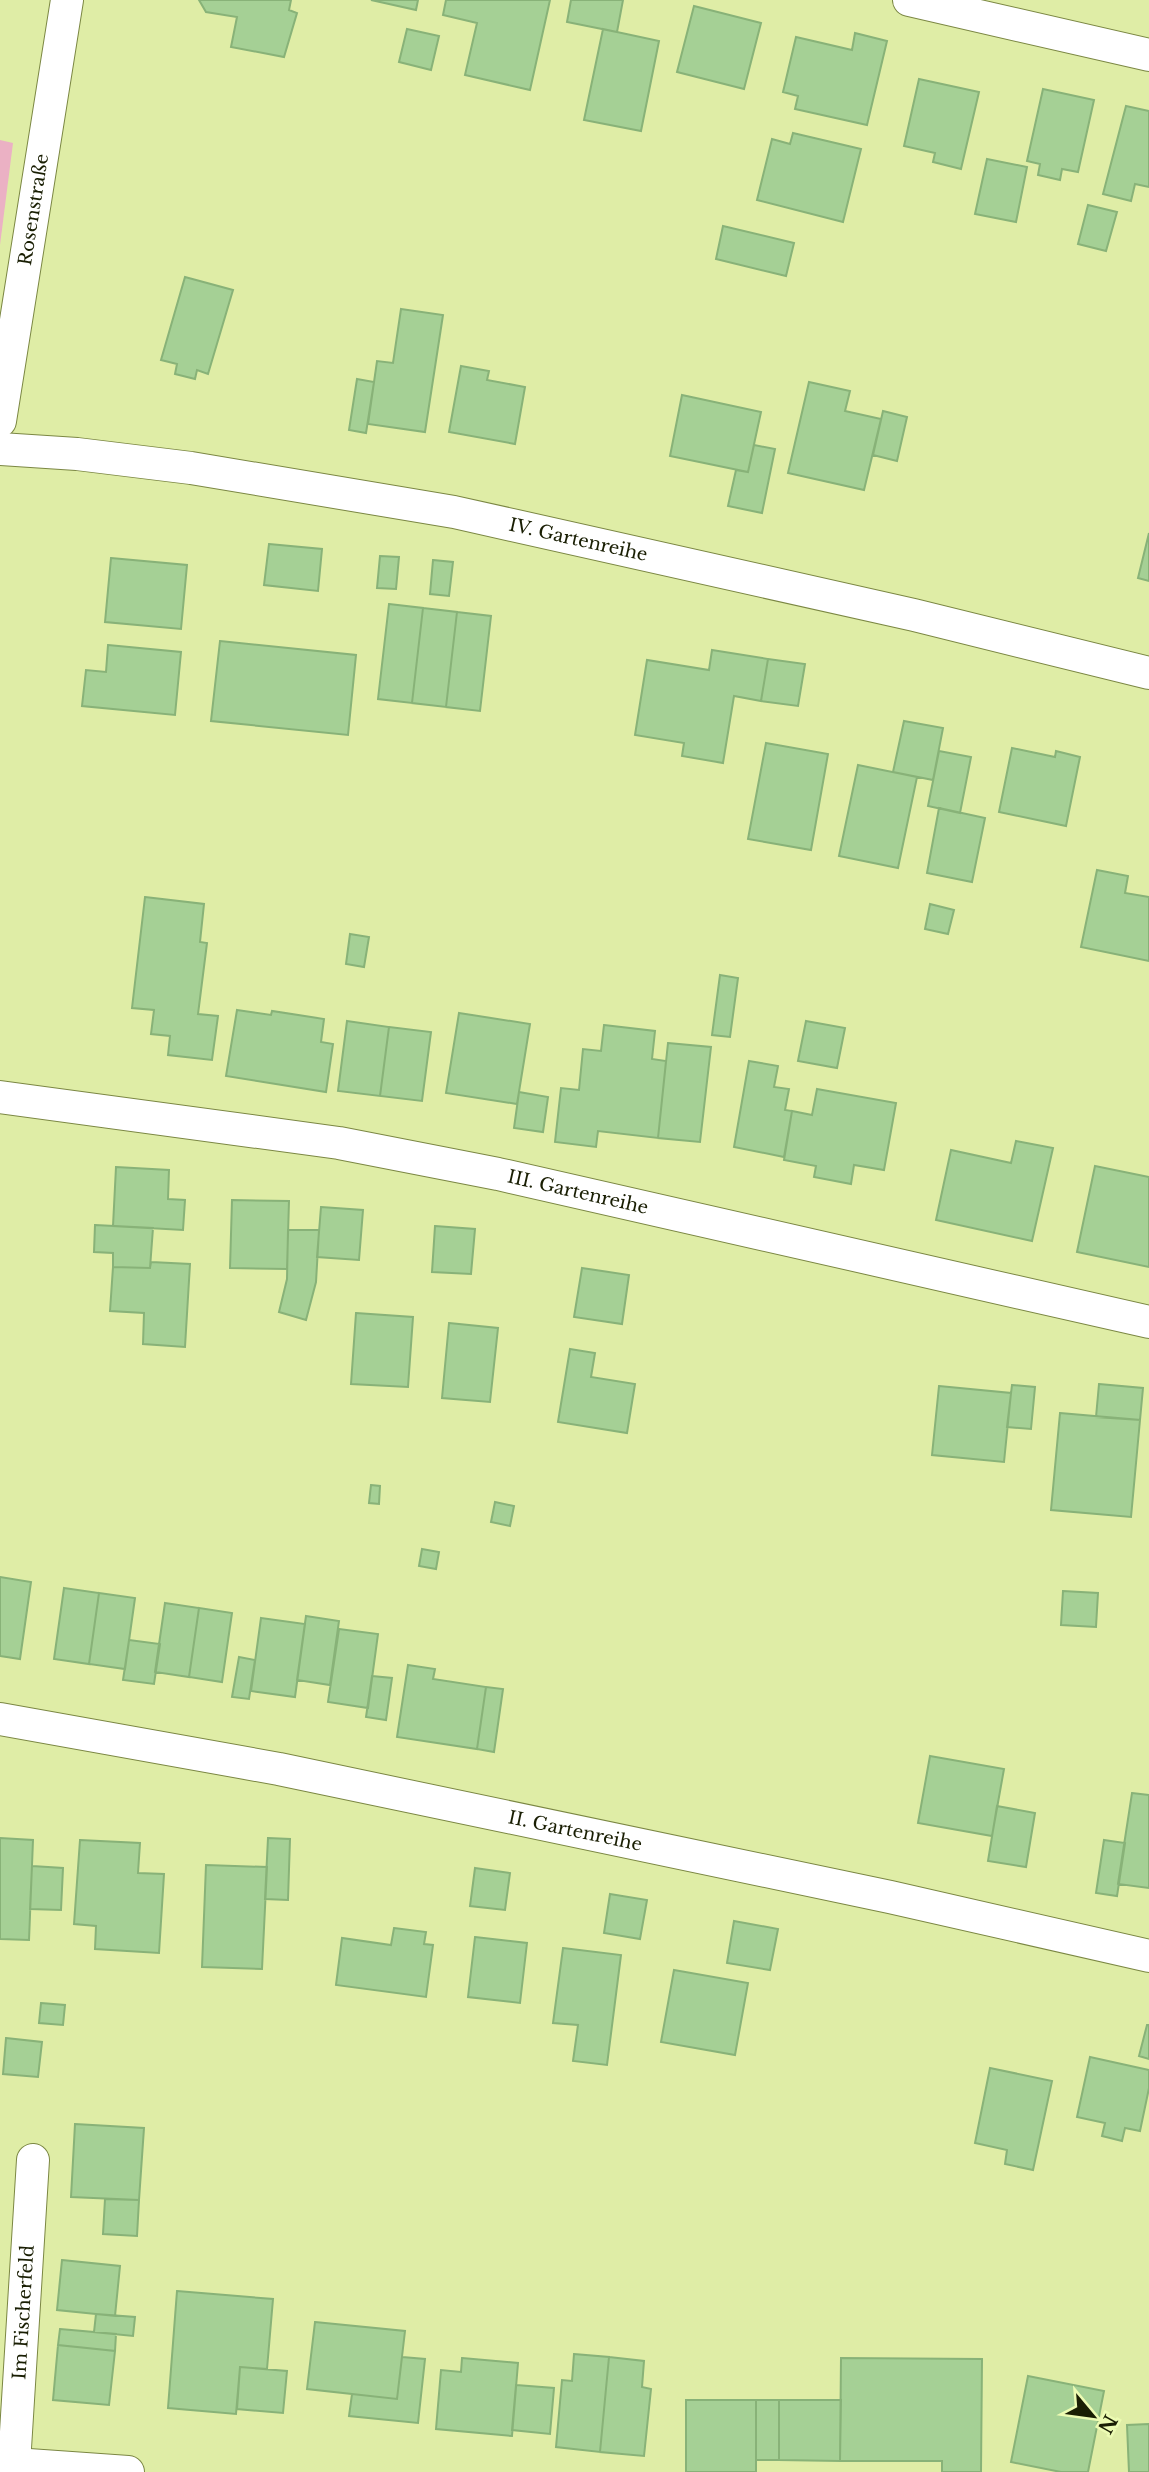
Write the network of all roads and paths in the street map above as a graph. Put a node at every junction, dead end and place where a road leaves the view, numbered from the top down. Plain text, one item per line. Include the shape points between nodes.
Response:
1 (67, 0) edge
2 (909, 0) edge
3 (1149, 55) edge
4 (0, 421) edge
5 (0, 449) edge
6 (1149, 673) edge
7 (0, 1097) edge
8 (1149, 1322) edge
9 (0, 1718) edge
10 (1149, 1956) edge
11 (33, 2160) dead end
12 (7, 2463) edge
13 (128, 2472) edge

1 - 4 street, Rosenstraße
2 - 3 street
5 - 6 street, IV. Gartenreihe via 191,468 454,512
7 - 8 street, III. Gartenreihe via 379,1150
9 - 10 street, II. Gartenreihe via 279,1769
11 - 12 street, Im Fischerfeld
12 - 13 street, Im Fischerfeld

